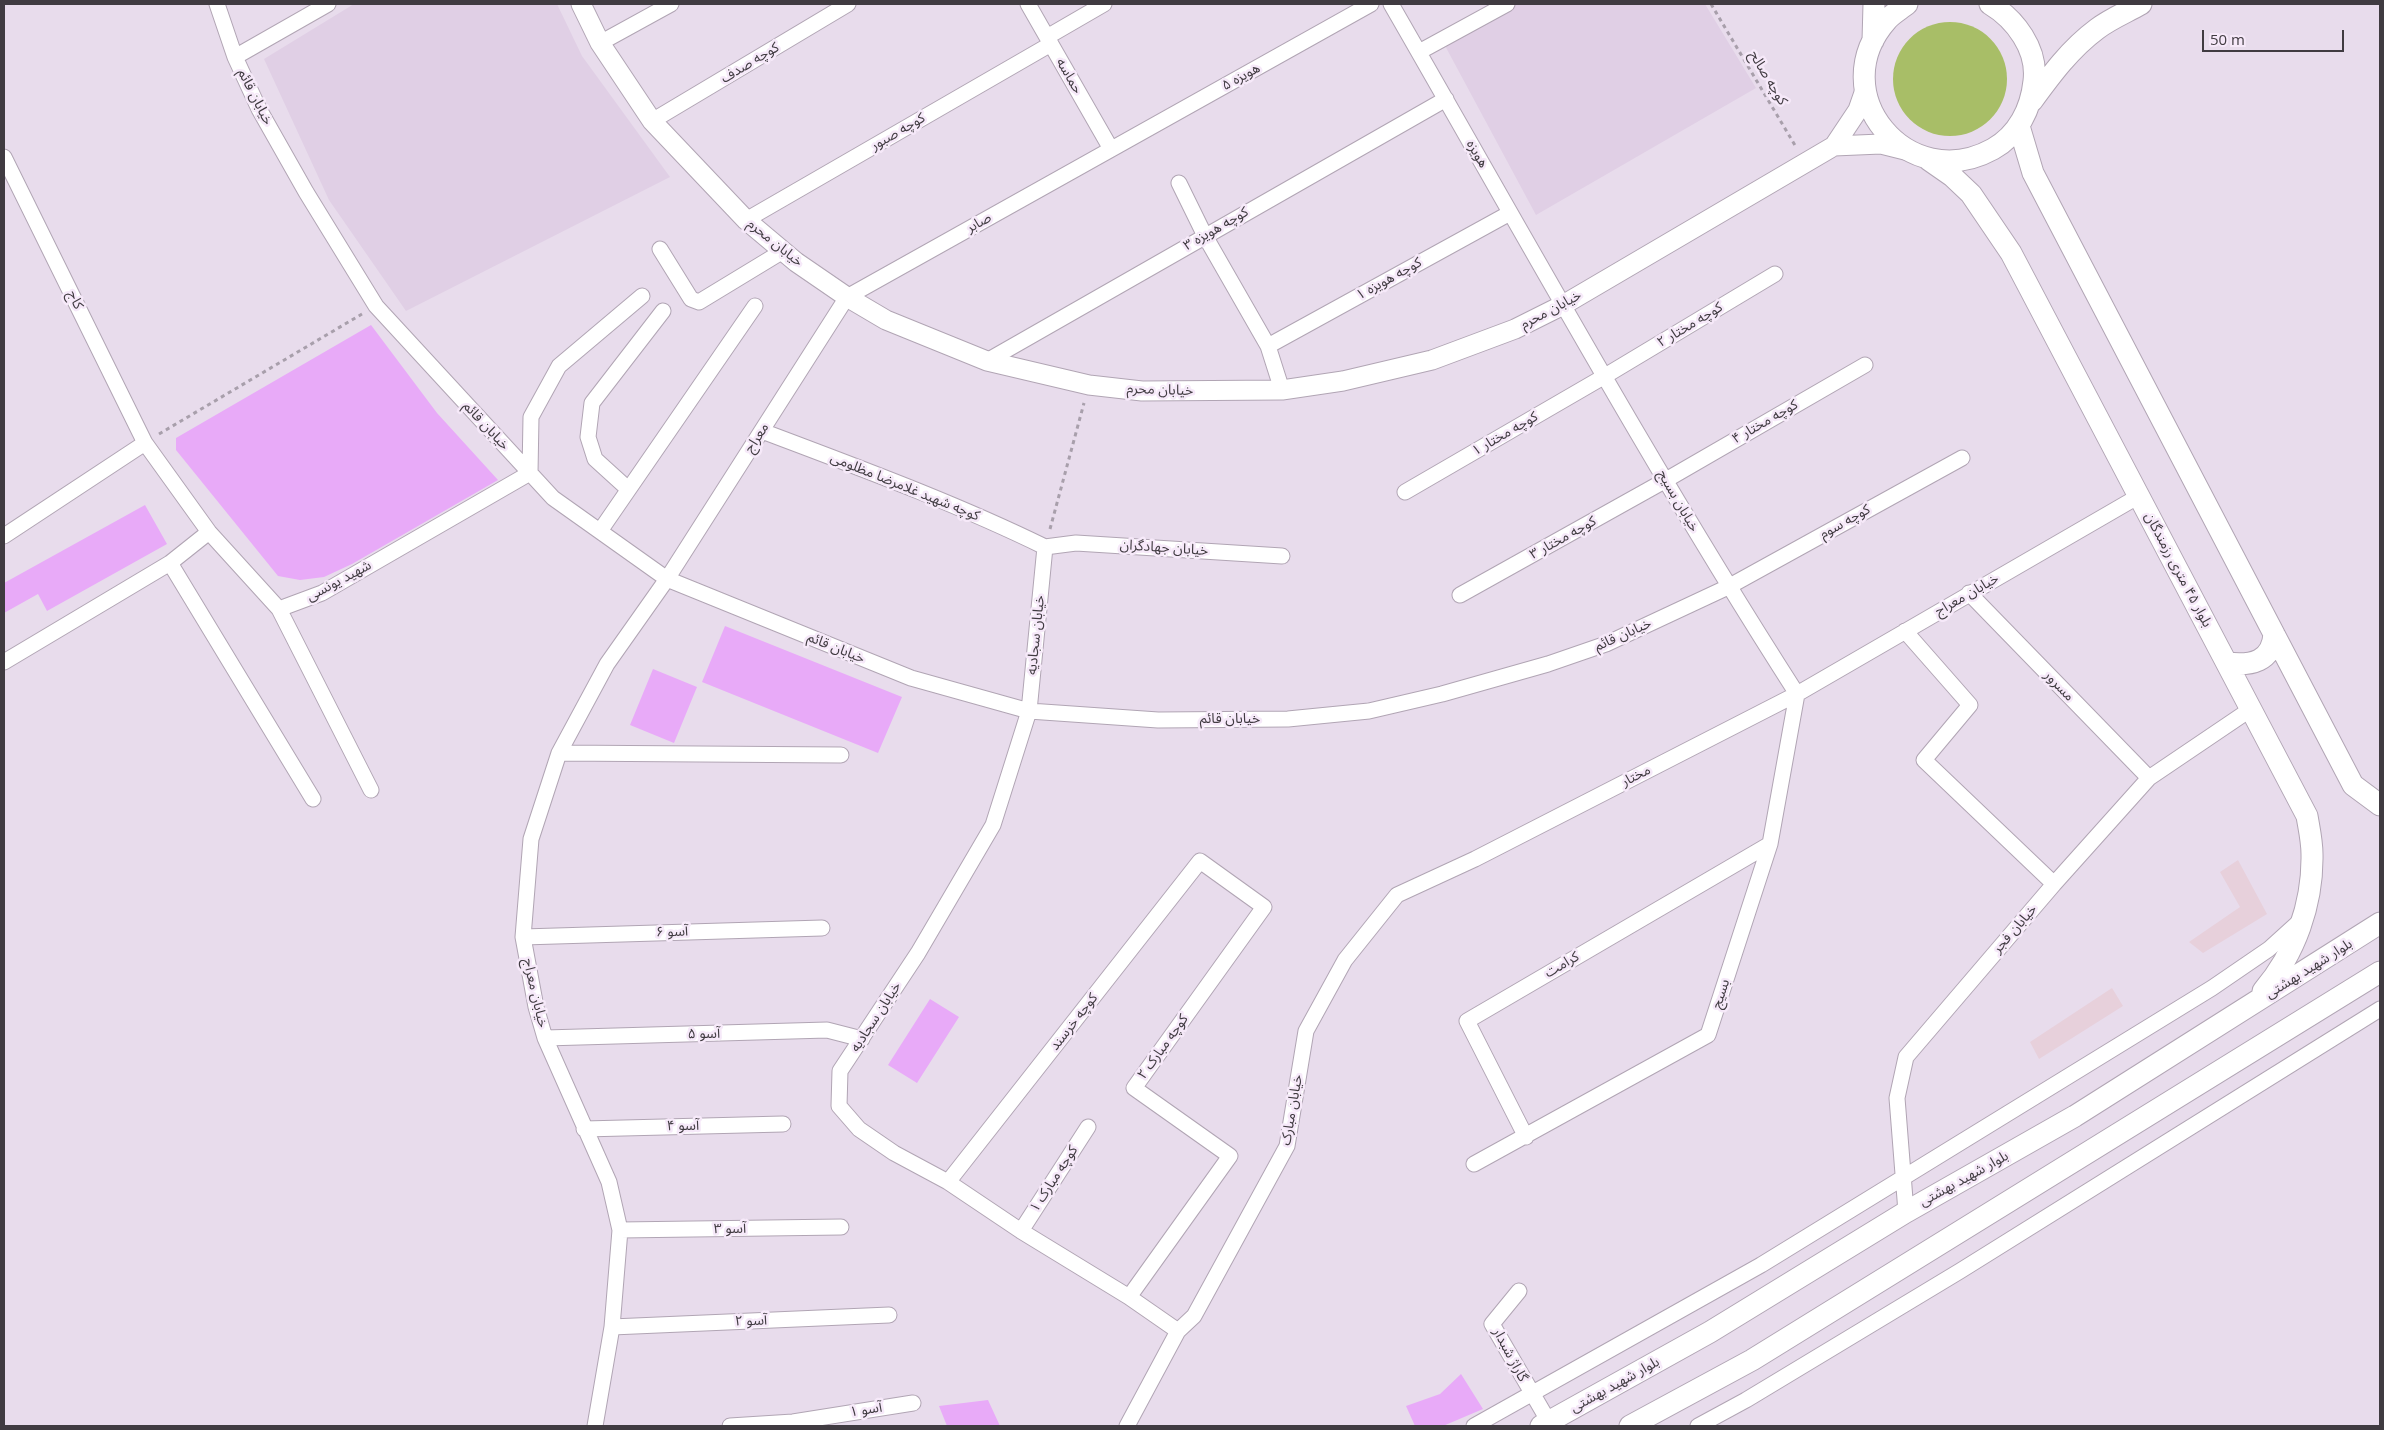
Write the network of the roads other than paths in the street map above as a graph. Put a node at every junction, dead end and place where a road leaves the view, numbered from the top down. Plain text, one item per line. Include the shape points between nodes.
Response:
1 (217, 4) edge
2 (328, 4) edge
3 (581, 4) edge
4 (671, 4) edge
5 (848, 4) edge
6 (1028, 4) edge
7 (1104, 4) edge
8 (1371, 4) edge
9 (1391, 4) edge
10 (1507, 4) edge
11 (1874, 4) edge
12 (1907, 4) edge
13 (1990, 4) edge
14 (2141, 4) edge
15 (1049, 40) junction
16 (1872, 41) junction
17 (600, 43) junction
18 (1419, 52) junction
19 (235, 58) junction
20 (1865, 90) junction
21 (1446, 99) junction
22 (2030, 104) junction
23 (652, 121) junction
24 (2019, 126) junction
25 (1834, 146) junction
26 (1111, 149) junction
27 (1905, 150) junction
28 (4, 157) edge
29 (1928, 160) junction
30 (1179, 183) dead end
31 (1510, 213) junction
32 (746, 220) junction
33 (1204, 236) junction
34 (660, 249) dead end
35 (783, 251) junction
36 (1776, 274) dead end
37 (642, 296) dead end
38 (847, 297) junction
39 (1562, 305) junction
40 (756, 306) dead end
41 (663, 311) dead end
42 (1268, 346) junction
43 (987, 361) junction
44 (1865, 365) dead end
45 (1605, 376) junction
46 (1282, 390) junction
47 (762, 431) junction
48 (145, 443) junction
49 (1962, 458) dead end
50 (530, 473) junction
51 (1666, 480) junction
52 (628, 489) junction
53 (1405, 492) dead end
54 (2139, 496) junction
55 (209, 532) junction
56 (600, 532) junction
57 (4, 536) edge
58 (1045, 547) junction
59 (1282, 556) dead end
60 (170, 563) junction
61 (667, 579) junction
62 (1728, 587) junction
63 (1969, 593) junction
64 (1460, 595) dead end
65 (279, 609) junction
66 (1905, 631) junction
67 (2274, 634) junction
68 (4, 662) edge
69 (2227, 663) junction
70 (1797, 694) junction
71 (2251, 709) junction
72 (1029, 711) junction
73 (559, 753) junction
74 (841, 755) dead end
75 (2148, 778) junction
76 (372, 790) dead end
77 (313, 799) dead end
78 (2380, 805) edge
79 (1770, 844) junction
80 (1475, 859) joint
81 (1200, 861) joint
82 (2054, 884) junction
83 (2302, 920) junction
84 (2380, 923) edge
85 (822, 928) dead end
86 (522, 937) junction
87 (2380, 972) edge
88 (2250, 1006) junction
89 (2380, 1009) edge
90 (545, 1038) junction
91 (862, 1038) junction
92 (783, 1124) dead end
93 (1088, 1127) dead end
94 (584, 1129) junction
95 (1526, 1137) junction
96 (1474, 1164) dead end
97 (1903, 1178) junction
98 (948, 1182) junction
99 (1906, 1212) junction
100 (841, 1227) dead end
101 (620, 1230) junction
102 (1021, 1231) junction
103 (1519, 1291) dead end
104 (1129, 1297) junction
105 (889, 1315) dead end
106 (612, 1327) junction
107 (1178, 1331) junction
108 (1532, 1395) junction
109 (912, 1403) dead end
110 (1545, 1424) edge
111 (595, 1426) edge
112 (730, 1426) edge
113 (1127, 1426) edge
114 (1474, 1426) edge
115 (1630, 1426) edge
116 (1698, 1426) edge

1 - 19 street, خیابان قائم
2 - 19 street
3 - 17 street, خیابان محرم
4 - 17 street
5 - 23 street, کوچه صدف
6 - 15 street, حماسه
7 - 15 street, کوچه صبور
8 - 26 street, هویزه ۵
9 - 18 street, هویزه
10 - 18 street
11 - 16 main road
12 - 16 main road via 1887,20
13 - 22 main road via 2004,12 2020,31 2031,54 2034,79
14 - 22 main road via 2098,28 2077,45 2061,61
15 - 26 street, حماسه
15 - 32 street, کوچه صبور
16 - 20 main road via 1865,65
17 - 23 street, خیابان محرم
18 - 21 street, هویزه
19 - 50 street, خیابان قائم via 306,192 376,306
20 - 25 street via 1858,110
20 - 27 main road via 1876,121
21 - 31 street, هویزه
21 - 33 street, کوچه هویزه ۳
22 - 24 main road
23 - 32 street, خیابان محرم
24 - 29 main road via 2001,145 1979,157 1954,162
24 - 67 main road via 2033,173
25 - 27 street via 1881,144
25 - 39 street, خیابان محرم
26 - 38 street, صابر
27 - 29 main road
28 - 48 street, کاج
29 - 54 main road, بلوار ۴۵ متری رزمندگان via 1971,194 2011,253
30 - 33 street
31 - 39 street, هویزه
31 - 42 street, کوچه هویزه ۱
32 - 35 street, خیابان محرم
33 - 42 street
33 - 43 street, کوچه هویزه ۳
34 - 35 street via 691,299 699,302
35 - 38 street, خیابان محرم
36 - 45 street, کوچه مختار ۲
37 - 50 street via 559,366 530,417
38 - 43 street, خیابان محرم via 886,320
38 - 47 street, معراج
39 - 45 street, خیابان بسیج
39 - 46 street, خیابان محرم via 1515,329 1432,360 1343,381
40 - 52 street
41 - 52 street via 592,403 588,437 595,459
42 - 46 street
43 - 46 street, خیابان محرم via 1089,385 1142,391
44 - 51 street, کوچه مختار ۴
45 - 51 street, خیابان بسیج
45 - 53 street, کوچه مختار ۱
47 - 58 street, کوچه شهید غلامرضا مظلومی via 995,522
47 - 61 street, معراج
48 - 55 street
48 - 57 street
49 - 62 street, کوچه سوم
50 - 56 street, خیابان قائم via 552,498
50 - 65 street, شهید یونسی via 322,593
51 - 62 street, خیابان بسیج
51 - 64 street, کوچه مختار ۳
52 - 56 street
54 - 63 street, خیابان معراج
54 - 69 main road, بلوار ۴۵ متری رزمندگان
55 - 60 street
55 - 65 street
56 - 61 street, خیابان قائم
58 - 59 street, خیابان جهادگران via 1076,543
58 - 72 street, خیابان سجادیه
60 - 68 street
60 - 77 street
61 - 72 street, خیابان قائم via 911,678
61 - 73 street, خیابان معراج via 607,664
62 - 70 street, خیابان بسیج
62 - 72 street, خیابان قائم via 1606,644 1548,664 1369,711 1288,719 1168,720
63 - 66 street, خیابان معراج
63 - 75 street, مسرور
65 - 76 street
66 - 70 street, خیابان معراج
66 - 82 street via 1970,705 1924,760
67 - 69 main road via 2270,652 2264,659 2242,665
67 - 78 main road via 2354,785
69 - 71 main road, بلوار ۴۵ متری رزمندگان
70 - 79 street, بسیج
70 - 80 street, مختار
71 - 75 street, خیابان فجر
71 - 83 main road, بلوار ۴۵ متری رزمندگان via 2307,816 2312,854
72 - 91 street, خیابان سجادیه via 993,825 960,884
73 - 74 street
73 - 86 street, خیابان معراج via 531,839
75 - 82 street, خیابان فجر
79 - 95 street, بسیج via 1708,1035
79 - 95 street, کرامت via 1467,1022
80 - 107 street, خیابان مبارک via 1397,895 1345,960 1306,1031 1287,1146 1194,1316
81 - 98 street, کوچه خرسند
81 - 104 street, کوچه مبارک ۲ via 1264,906 1134,1088 1230,1156
82 - 97 street, خیابان فجر via 1906,1057 1897,1098
83 - 88 main road, بلوار ۴۵ متری رزمندگان via 2296,943 2275,977
83 - 97 street via 2268,949 2212,988
84 - 88 main road, بلوار شهید بهشتی
85 - 86 street, آسو ۶
86 - 90 street, خیابان معراج
87 - 115 main road via 1784,1341
88 - 99 main road, بلوار شهید بهشتی via 2075,1116
89 - 116 street via 1960,1271
90 - 91 street, آسو ۵ via 827,1030
90 - 94 street, خیابان معراج
91 - 98 street, خیابان سجادیه via 840,1071 839,1106 859,1129 894,1153
92 - 94 street, آسو ۴
93 - 102 street, کوچه مبارک ۱
94 - 101 street, خیابان معراج via 609,1182
95 - 96 street, بسیج
97 - 99 street, خیابان فجر
97 - 108 street via 1761,1265
98 - 102 street, خیابان سجادیه
99 - 110 main road, بلوار شهید بهشتی via 1710,1332
100 - 101 street, آسو ۳
101 - 106 street, خیابان معراج
102 - 104 street, خیابان سجادیه
103 - 108 street, گاراژ شبدار via 1492,1324
104 - 107 street, خیابان سجادیه
105 - 106 street, آسو ۲
106 - 111 street, خیابان معراج
107 - 113 street, خیابان مبارک
108 - 110 street, گاراژ شبدار
108 - 114 street
109 - 112 street, آسو ۱ via 793,1422

